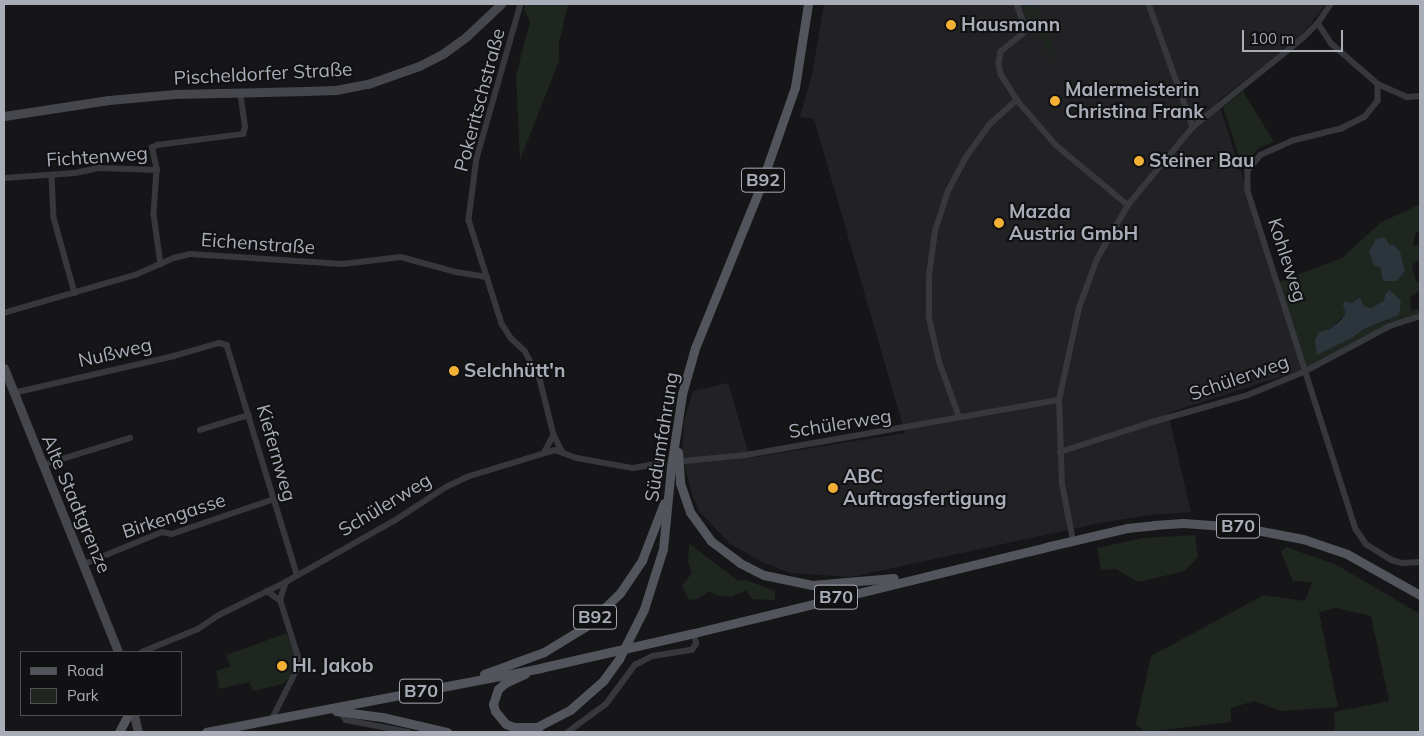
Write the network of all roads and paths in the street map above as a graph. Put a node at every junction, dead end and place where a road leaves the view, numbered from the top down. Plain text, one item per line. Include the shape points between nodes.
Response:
1 (502, 4) edge
2 (521, 4) edge
3 (808, 4) edge
4 (1017, 4) edge
5 (1148, 4) edge
6 (1331, 4) edge
7 (1318, 23) junction
8 (1378, 84) junction
9 (240, 92) junction
10 (1420, 96) edge
11 (1017, 100) junction
12 (4, 116) edge
13 (1193, 127) junction
14 (157, 170) junction
15 (52, 176) junction
16 (4, 178) edge
17 (1128, 205) junction
18 (161, 265) junction
19 (487, 277) junction
20 (75, 292) junction
21 (4, 313) edge
22 (1420, 316) edge
23 (223, 343) joint
24 (4, 368) edge
25 (1306, 371) junction
26 (13, 393) junction
27 (1059, 400) junction
28 (249, 415) junction
29 (679, 416) junction
30 (958, 417) junction
31 (200, 430) dead end
32 (554, 435) junction
33 (130, 438) dead end
34 (562, 451) junction
35 (545, 452) junction
36 (1060, 452) junction
37 (684, 461) dead end
38 (660, 463) dead end
39 (43, 465) junction
40 (669, 488) junction
41 (274, 499) junction
42 (1073, 540) junction
43 (1420, 562) edge
44 (84, 564) junction
45 (296, 574) junction
46 (922, 576) junction
47 (286, 582) junction
48 (267, 591) junction
49 (1420, 594) edge
50 (280, 600) junction
51 (694, 633) junction
52 (118, 651) edge
53 (144, 651) edge
54 (540, 668) junction
55 (459, 682) junction
56 (323, 710) junction
57 (341, 712) junction
58 (127, 716) edge
59 (134, 716) edge
60 (271, 721) junction
61 (539, 727) junction
62 (119, 732) edge
63 (138, 732) edge
64 (206, 732) edge
65 (409, 732) edge
66 (448, 732) edge
67 (524, 732) edge
68 (568, 732) edge

1 - 9 main road, Pischeldorfer Straße via 444,53 394,76 336,90
2 - 19 street, Pokeritschstraße via 478,158 469,220
3 - 29 main road, Südumfahrung / B92 via 795,87 759,190 695,348
4 - 11 street via 1025,26 1023,34 1001,52 999,63 1001,74
5 - 13 street
6 - 7 street
7 - 8 street via 1331,43
7 - 13 street
8 - 10 street via 1407,97
8 - 25 street, Kohleweg via 1378,101 1365,117 1342,129 1270,150 1255,160 1247,176 1248,191
9 - 12 main road, Pischeldorfer Straße via 109,100
9 - 14 street, Fichtenweg via 243,134 157,145 152,148
11 - 17 street via 1061,150
11 - 30 street via 990,124 966,157 948,191 935,231 929,276 929,318 938,362
13 - 17 street
14 - 15 street, Fichtenweg via 100,168
14 - 18 street via 154,214
15 - 16 street, Fichtenweg
15 - 20 street via 54,218
17 - 27 street via 1089,279 1071,336
18 - 19 street, Eichenstraße via 190,254 343,264 401,257
18 - 20 street, Eichenstraße
19 - 32 street, Pokeritschstraße via 502,324 525,351 538,373
20 - 21 street, Eichenstraße
22 - 25 street, Schülerweg via 1390,326
23 - 26 street, Nußweg
23 - 28 street, Kiefernweg via 229,349
24 - 26 main road, Alte Stadtgrenze
25 - 36 street, Schülerweg via 1248,395
25 - 43 street, Kohleweg via 1360,537 1374,551 1392,560
26 - 39 main road, Alte Stadtgrenze
27 - 30 street, Schülerweg
27 - 36 street
28 - 31 street
28 - 41 street, Kiefernweg
29 - 40 main road, Südumfahrung / B92
29 - 46 main road, B92 via 678,466 687,505 711,541 740,563 764,575 812,585
30 - 37 street, Schülerweg via 746,454
32 - 34 street, Pokeritschstraße
32 - 35 street
33 - 39 street
34 - 35 street, Schülerweg
34 - 38 street, Schülerweg via 577,458 632,468
35 - 45 street, Schülerweg via 446,487 394,521
36 - 42 street via 1062,484
39 - 44 main road, Alte Stadtgrenze
40 - 55 main road, B92 via 642,560 620,593 585,627 544,652
40 - 61 main road, Südumfahrung / B92, bridge via 663,549 644,609 619,659 603,681 570,710
41 - 44 street, Birkengasse via 172,534 162,532
41 - 45 street, Kiefernweg
42 - 46 main road, B70
42 - 49 main road, B70 via 1154,525 1240,526 1303,539 1347,554
44 - 52 main road, Alte Stadtgrenze
45 - 47 street, Schülerweg
46 - 51 main road, B70
47 - 48 street, Schülerweg
47 - 50 street
48 - 50 street
48 - 53 street, Schülerweg via 198,629
50 - 60 street via 300,663
51 - 54 main road, B70
51 - 68 street via 696,644 692,650 653,656 635,665 606,704
54 - 55 main road, B70
54 - 61 main road, Südumfahrung / B92 via 505,683 498,689 493,704 495,712 514,728
55 - 56 main road, B70
56 - 57 main road
56 - 60 main road, B70
57 - 65 street via 346,720
57 - 66 main road via 382,717
58 - 62 main road
59 - 63 main road
60 - 64 main road, B70
61 - 67 main road, Südumfahrung / B92

